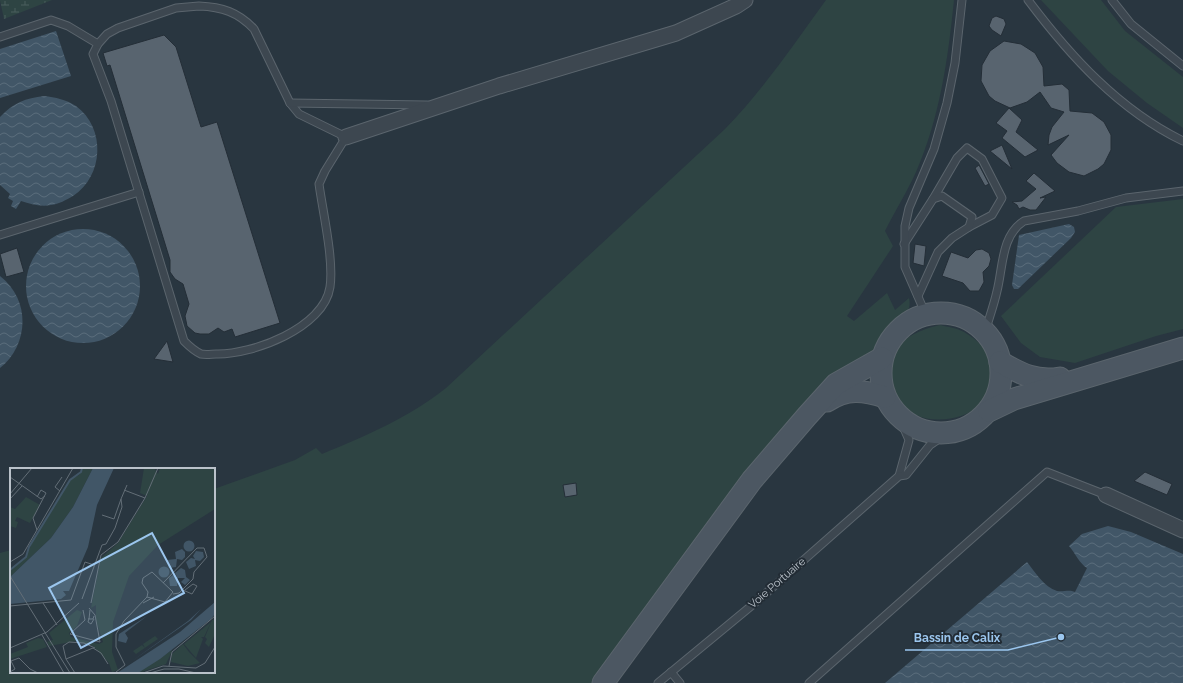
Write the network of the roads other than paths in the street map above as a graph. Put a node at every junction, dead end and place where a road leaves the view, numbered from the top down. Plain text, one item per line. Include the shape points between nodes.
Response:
1 (744, 0) edge
2 (962, 0) edge
3 (1028, 0) edge
4 (1112, 0) edge
5 (1, 37) edge
6 (98, 44) junction
7 (1183, 66) edge
8 (290, 103) junction
9 (442, 106) junction
10 (346, 137) junction
11 (1183, 141) edge
12 (1183, 191) edge
13 (139, 192) junction
14 (932, 199) junction
15 (970, 227) junction
16 (0, 235) edge
17 (904, 244) junction
18 (918, 296) junction
19 (926, 315) junction
20 (985, 332) junction
21 (1183, 348) edge
22 (882, 358) junction
23 (1000, 362) junction
24 (1114, 368) junction
25 (885, 397) junction
26 (814, 408) junction
27 (989, 411) junction
28 (899, 417) junction
29 (946, 434) junction
30 (897, 479) junction
31 (1106, 495) joint
32 (1183, 530) edge
33 (671, 672) junction
34 (603, 683) edge
35 (658, 683) edge
36 (680, 683) edge
37 (809, 683) edge

1 - 9 street via 736,6 676,32
2 - 17 lane via 956,63 947,103 934,149 909,208
3 - 11 lane via 1057,37 1112,94
4 - 7 lane via 1131,24
5 - 6 lane via 51,20 68,26
6 - 8 lane via 107,34 118,28 176,8 217,7 245,19 254,29
6 - 13 lane via 93,54
8 - 9 lane
8 - 10 lane via 299,114
9 - 10 street
10 - 13 lane via 319,184 330,267 330,288 323,306 299,328 253,350 203,354 193,350 184,341
12 - 20 lane via 1126,198 1078,211 1024,221 1017,225 1005,250 998,289
13 - 16 lane
14 - 15 lane via 942,196 953,203 972,217
14 - 15 lane via 957,158 967,148 982,159 1002,198 992,215
14 - 17 lane
15 - 18 lane via 952,238 938,252
17 - 18 lane via 905,267
18 - 19 lane
19 - 20 street via 943,313 966,318
19 - 22 street via 900,328
20 - 23 street via 995,346
21 - 24 street
22 - 25 street via 880,371
22 - 26 street via 836,384
23 - 24 street via 1032,379 1047,380
23 - 27 street via 1000,388
24 - 27 street via 1014,399
25 - 26 street via 863,391 838,394
25 - 28 street
26 - 34 street via 752,480
27 - 29 street via 970,427
28 - 29 street via 913,427 929,433
28 - 30 lane via 909,440
29 - 30 lane, Voie Portuaire via 930,445 906,475
30 - 33 lane, Voie Portuaire
31 - 32 street
31 - 37 lane via 1047,472
33 - 35 lane, Voie Portuaire
33 - 36 lane

